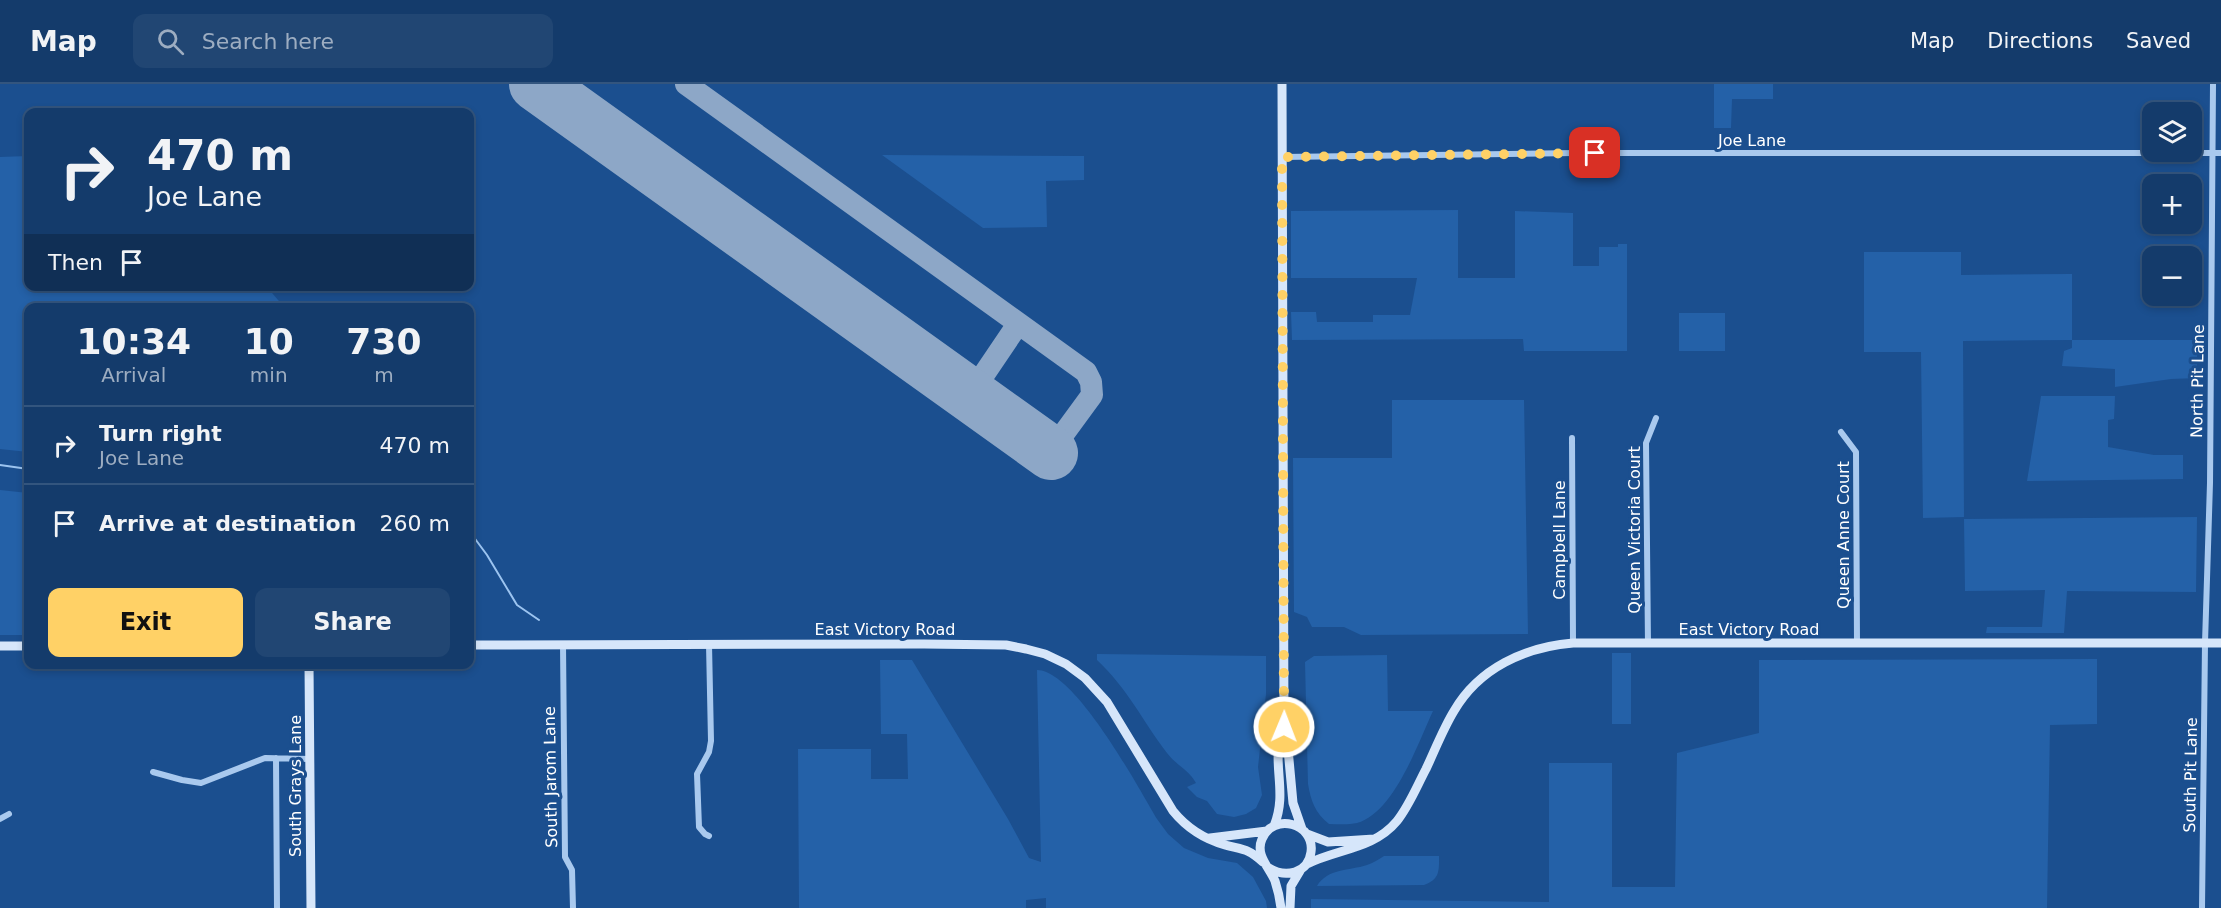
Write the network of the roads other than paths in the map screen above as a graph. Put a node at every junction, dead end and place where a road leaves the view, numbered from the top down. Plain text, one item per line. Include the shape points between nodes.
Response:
1 (1282, 84) edge
2 (2213, 84) edge
3 (2213, 153) junction
4 (2221, 153) edge
5 (1282, 157) junction
6 (1656, 418) dead end
7 (1841, 432) dead end
8 (1572, 438) dead end
9 (1573, 643) junction
10 (1857, 643) junction
11 (2205, 643) junction
12 (2221, 643) edge
13 (563, 644) junction
14 (709, 644) junction
15 (1648, 644) junction
16 (474, 645) edge
17 (0, 646) edge
18 (24, 646) edge
19 (309, 669) edge
20 (1284, 727) junction
21 (276, 758) junction
22 (310, 759) junction
23 (153, 772) dead end
24 (9, 814) dead end
25 (0, 819) edge
26 (1270, 828) junction
27 (1304, 831) junction
28 (709, 836) dead end
29 (1210, 838) junction
30 (1374, 839) junction
31 (1266, 865) junction
32 (1304, 867) junction
33 (277, 908) edge
34 (311, 908) edge
35 (573, 908) edge
36 (1281, 908) edge
37 (1290, 908) edge
38 (2202, 908) edge

1 - 5 street
2 - 3 street, North Pit Lane
3 - 4 street, Joe Lane
3 - 5 street, Joe Lane
3 - 11 street, North Pit Lane
5 - 20 street
6 - 15 street, Queen Victoria Court via 1646,443
7 - 10 street, Queen Anne Court via 1856,452
8 - 9 street, Campbell Lane
9 - 15 street, East Victory Road
9 - 30 street, East Victory Road via 1515,656 1480,679 1454,710 1408,804 1396,822
10 - 11 street, East Victory Road
10 - 15 street, East Victory Road
11 - 12 street, East Victory Road
11 - 38 street, South Pit Lane
13 - 14 street, East Victory Road
13 - 16 street, East Victory Road
13 - 35 street, South Jarom Lane via 565,857 572,870
14 - 28 street via 710,752 697,774 699,826
14 - 29 street, East Victory Road via 1006,645 1045,654 1066,664 1107,702 1173,812 1185,825
17 - 18 street
19 - 22 street, South Grays Lane
20 - 26 street via 1278,750 1280,812
20 - 27 street via 1290,790
21 - 22 street
21 - 23 street via 249,763 201,783
21 - 33 street
22 - 34 street, South Grays Lane
24 - 25 street
26 - 27 street via 1290,823
26 - 29 street
26 - 31 street via 1260,846
27 - 30 street via 1328,842
27 - 32 street via 1312,847
29 - 31 street, East Victory Road via 1245,848
30 - 32 street, East Victory Road
31 - 32 street via 1284,874
31 - 36 street
32 - 37 street via 1291,886

